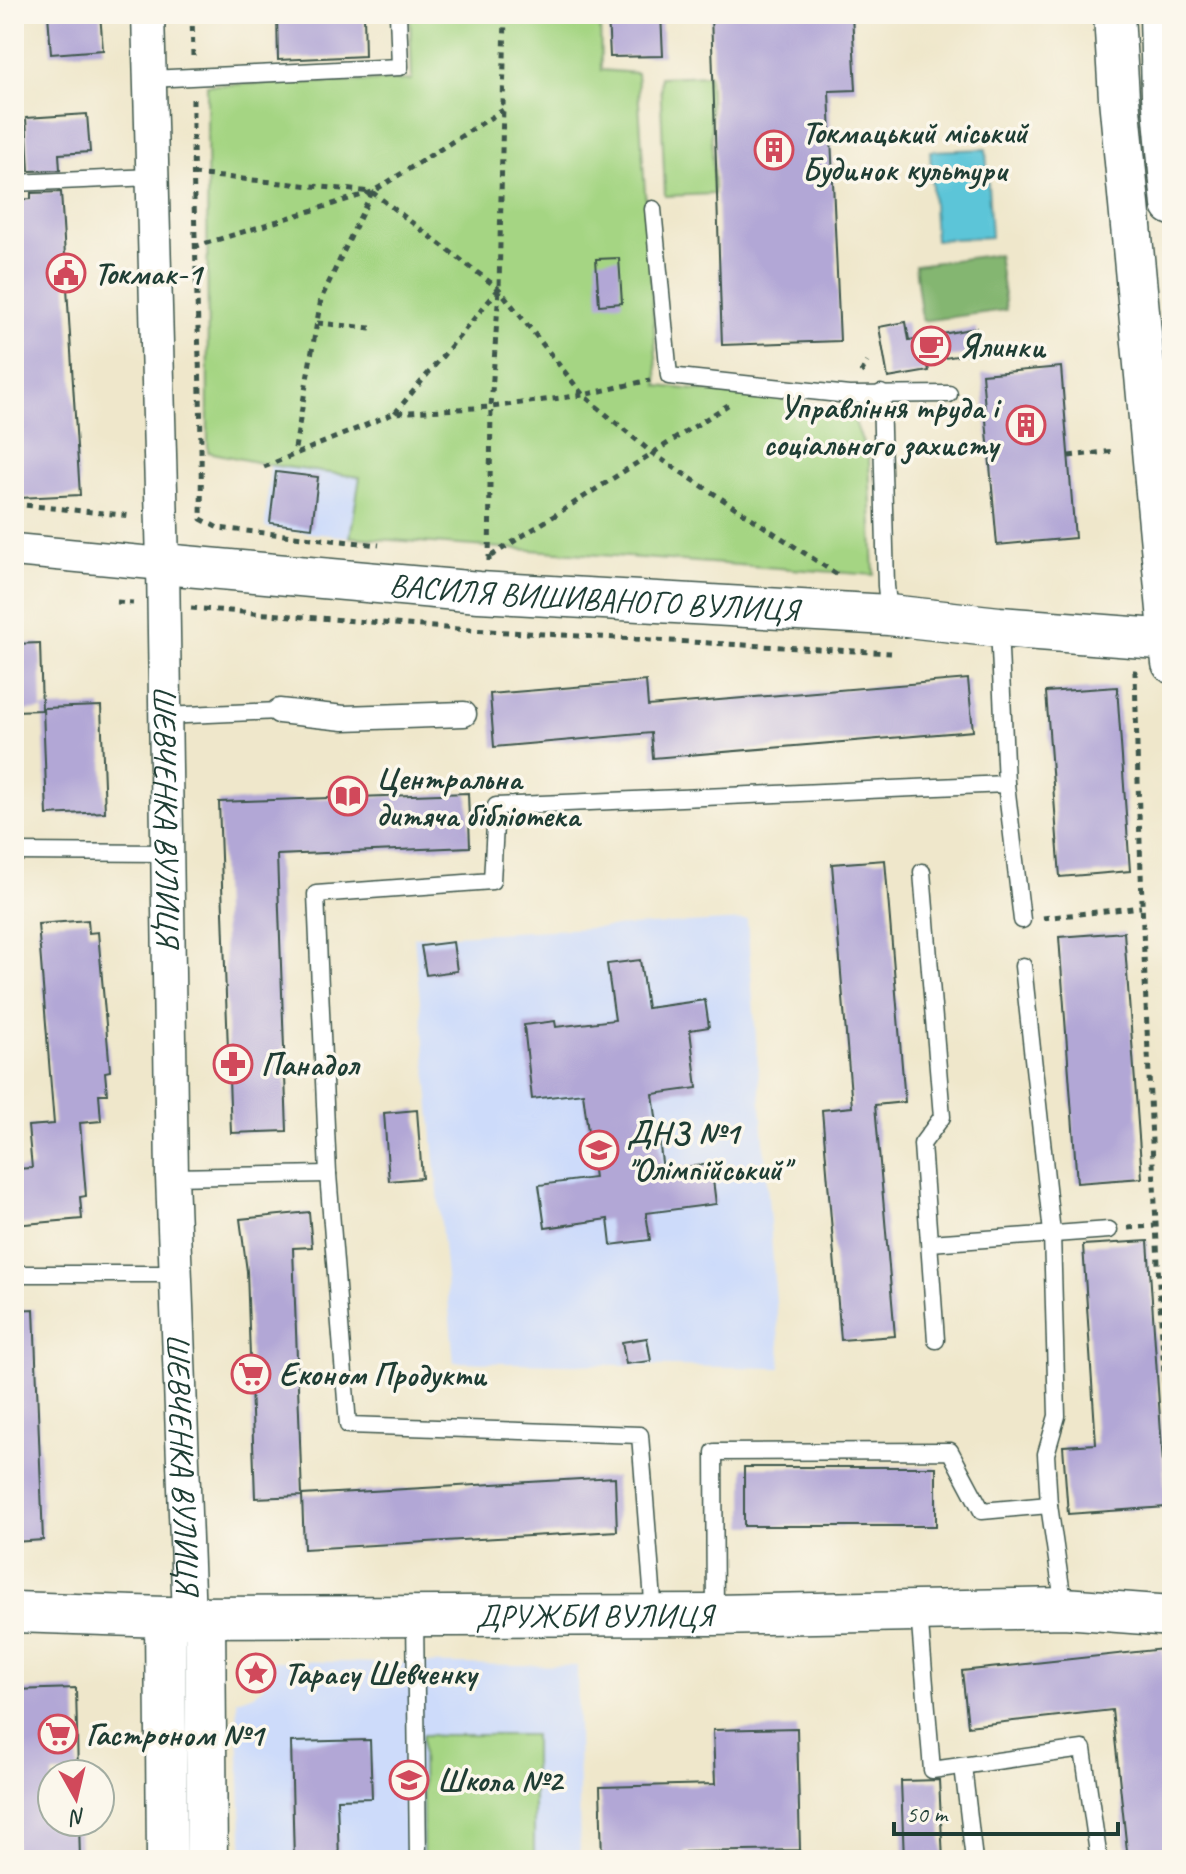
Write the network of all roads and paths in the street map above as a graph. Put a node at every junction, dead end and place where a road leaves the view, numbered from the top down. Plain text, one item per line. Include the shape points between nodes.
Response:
1 (148, 14) edge
2 (192, 14) edge
3 (398, 14) edge
4 (505, 14) edge
5 (1114, 14) edge
6 (1160, 14) edge
7 (194, 77) junction
8 (149, 79) junction
9 (503, 110) junction
10 (193, 174) junction
11 (152, 177) junction
12 (14, 183) edge
13 (372, 192) junction
14 (1172, 205) edge
15 (653, 209) dead end
16 (194, 247) junction
17 (499, 289) junction
18 (317, 323) junction
19 (371, 328) dead end
20 (669, 376) junction
21 (756, 387) junction
22 (881, 393) junction
23 (949, 394) dead end
24 (583, 395) junction
25 (491, 407) junction
26 (395, 413) junction
27 (1115, 451) dead end
28 (652, 453) junction
29 (294, 454) junction
30 (1069, 456) dead end
31 (264, 467) dead end
32 (14, 504) edge
33 (162, 518) junction
34 (201, 519) junction
35 (383, 546) dead end
36 (14, 550) edge
37 (506, 558) dead end
38 (163, 564) junction
39 (834, 582) dead end
40 (479, 584) junction
41 (889, 615) junction
42 (999, 627) junction
43 (1162, 654) edge
44 (279, 711) joint
45 (464, 714) dead end
46 (164, 716) junction
47 (1006, 784) junction
48 (14, 852) edge
49 (167, 853) junction
50 (922, 872) dead end
51 (1141, 907) junction
52 (1022, 920) joint
53 (1023, 966) dead end
54 (328, 1174) junction
55 (172, 1177) junction
56 (1109, 1230) dead end
57 (1052, 1233) junction
58 (930, 1243) junction
59 (14, 1274) edge
60 (176, 1274) junction
61 (936, 1340) dead end
62 (1049, 1505) junction
63 (1172, 1512) edge
64 (1064, 1608) junction
65 (14, 1612) edge
66 (919, 1612) junction
67 (654, 1615) junction
68 (715, 1615) junction
69 (415, 1616) junction
70 (1172, 1616) edge
71 (186, 1617) junction
72 (963, 1766) junction
73 (167, 1860) edge
74 (207, 1860) edge
75 (418, 1860) edge
76 (974, 1860) edge
77 (1099, 1860) edge

1 - 8 street, ШЕВЧЕНКА ВУЛИЦЯ
2 - 7 path
3 - 7 lane via 400,67
4 - 9 path
5 - 43 street
6 - 14 street
7 - 8 lane
7 - 10 path
8 - 11 street, ШЕВЧЕНКА ВУЛИЦЯ
9 - 13 path
9 - 17 path
10 - 13 path
10 - 16 path
11 - 12 lane
11 - 33 street, ШЕВЧЕНКА ВУЛИЦЯ
13 - 16 path
13 - 17 path
13 - 18 path via 321,299
15 - 20 lane
16 - 34 path
17 - 24 path
17 - 25 path
17 - 26 path
18 - 19 path
18 - 29 path
20 - 21 lane
20 - 24 path
21 - 22 lane
21 - 28 path
22 - 23 lane
22 - 41 lane
24 - 25 path
24 - 28 path
25 - 26 path
25 - 40 path
26 - 29 path
27 - 30 path
28 - 39 path via 850,583
28 - 40 path
29 - 31 path
32 - 33 path
33 - 34 path
33 - 38 street, ШЕВЧЕНКА ВУЛИЦЯ
34 - 35 path via 218,528
36 - 38 street, ВАСИЛЯ ВИШИВАНОГО ВУЛИЦЯ
37 - 40 path
38 - 40 street, ВАСИЛЯ ВИШИВАНОГО ВУЛИЦЯ
38 - 46 street, ШЕВЧЕНКА ВУЛИЦЯ
40 - 41 street, ВАСИЛЯ ВИШИВАНОГО ВУЛИЦЯ
41 - 42 street, ВАСИЛЯ ВИШИВАНОГО ВУЛИЦЯ
42 - 43 street, ВАСИЛЯ ВИШИВАНОГО ВУЛИЦЯ
42 - 47 lane
43 - 51 path
44 - 45 street via 344,718
44 - 46 lane
46 - 49 street, ШЕВЧЕНКА ВУЛИЦЯ
47 - 52 lane
47 - 54 lane via 496,806 492,881 316,894
48 - 49 lane
49 - 55 street, ШЕВЧЕНКА ВУЛИЦЯ
50 - 58 lane via 942,1117 922,1144
51 - 52 path
51 - 63 path
53 - 57 lane
54 - 55 lane
54 - 67 lane via 348,1425 640,1435
55 - 60 street, ШЕВЧЕНКА ВУЛИЦЯ
56 - 57 lane
57 - 58 lane
57 - 62 lane via 1057,1416 1046,1454
58 - 61 lane
59 - 60 lane
60 - 71 street, ШЕВЧЕНКА ВУЛИЦЯ
62 - 64 lane
62 - 68 lane via 982,1511 950,1451 714,1452
64 - 66 street, ДРУЖБИ ВУЛИЦЯ
64 - 70 street, ДРУЖБИ ВУЛИЦЯ
65 - 71 street, ДРУЖБИ ВУЛИЦЯ
66 - 68 street, ДРУЖБИ ВУЛИЦЯ
66 - 72 lane via 932,1770
67 - 68 street, ДРУЖБИ ВУЛИЦЯ
67 - 69 street, ДРУЖБИ ВУЛИЦЯ
69 - 71 street, ДРУЖБИ ВУЛИЦЯ
69 - 75 lane
71 - 73 street, ШЕВЧЕНКА ВУЛИЦЯ
71 - 74 street, ШЕВЧЕНКА ВУЛИЦЯ
72 - 76 lane
72 - 77 lane via 1083,1749

